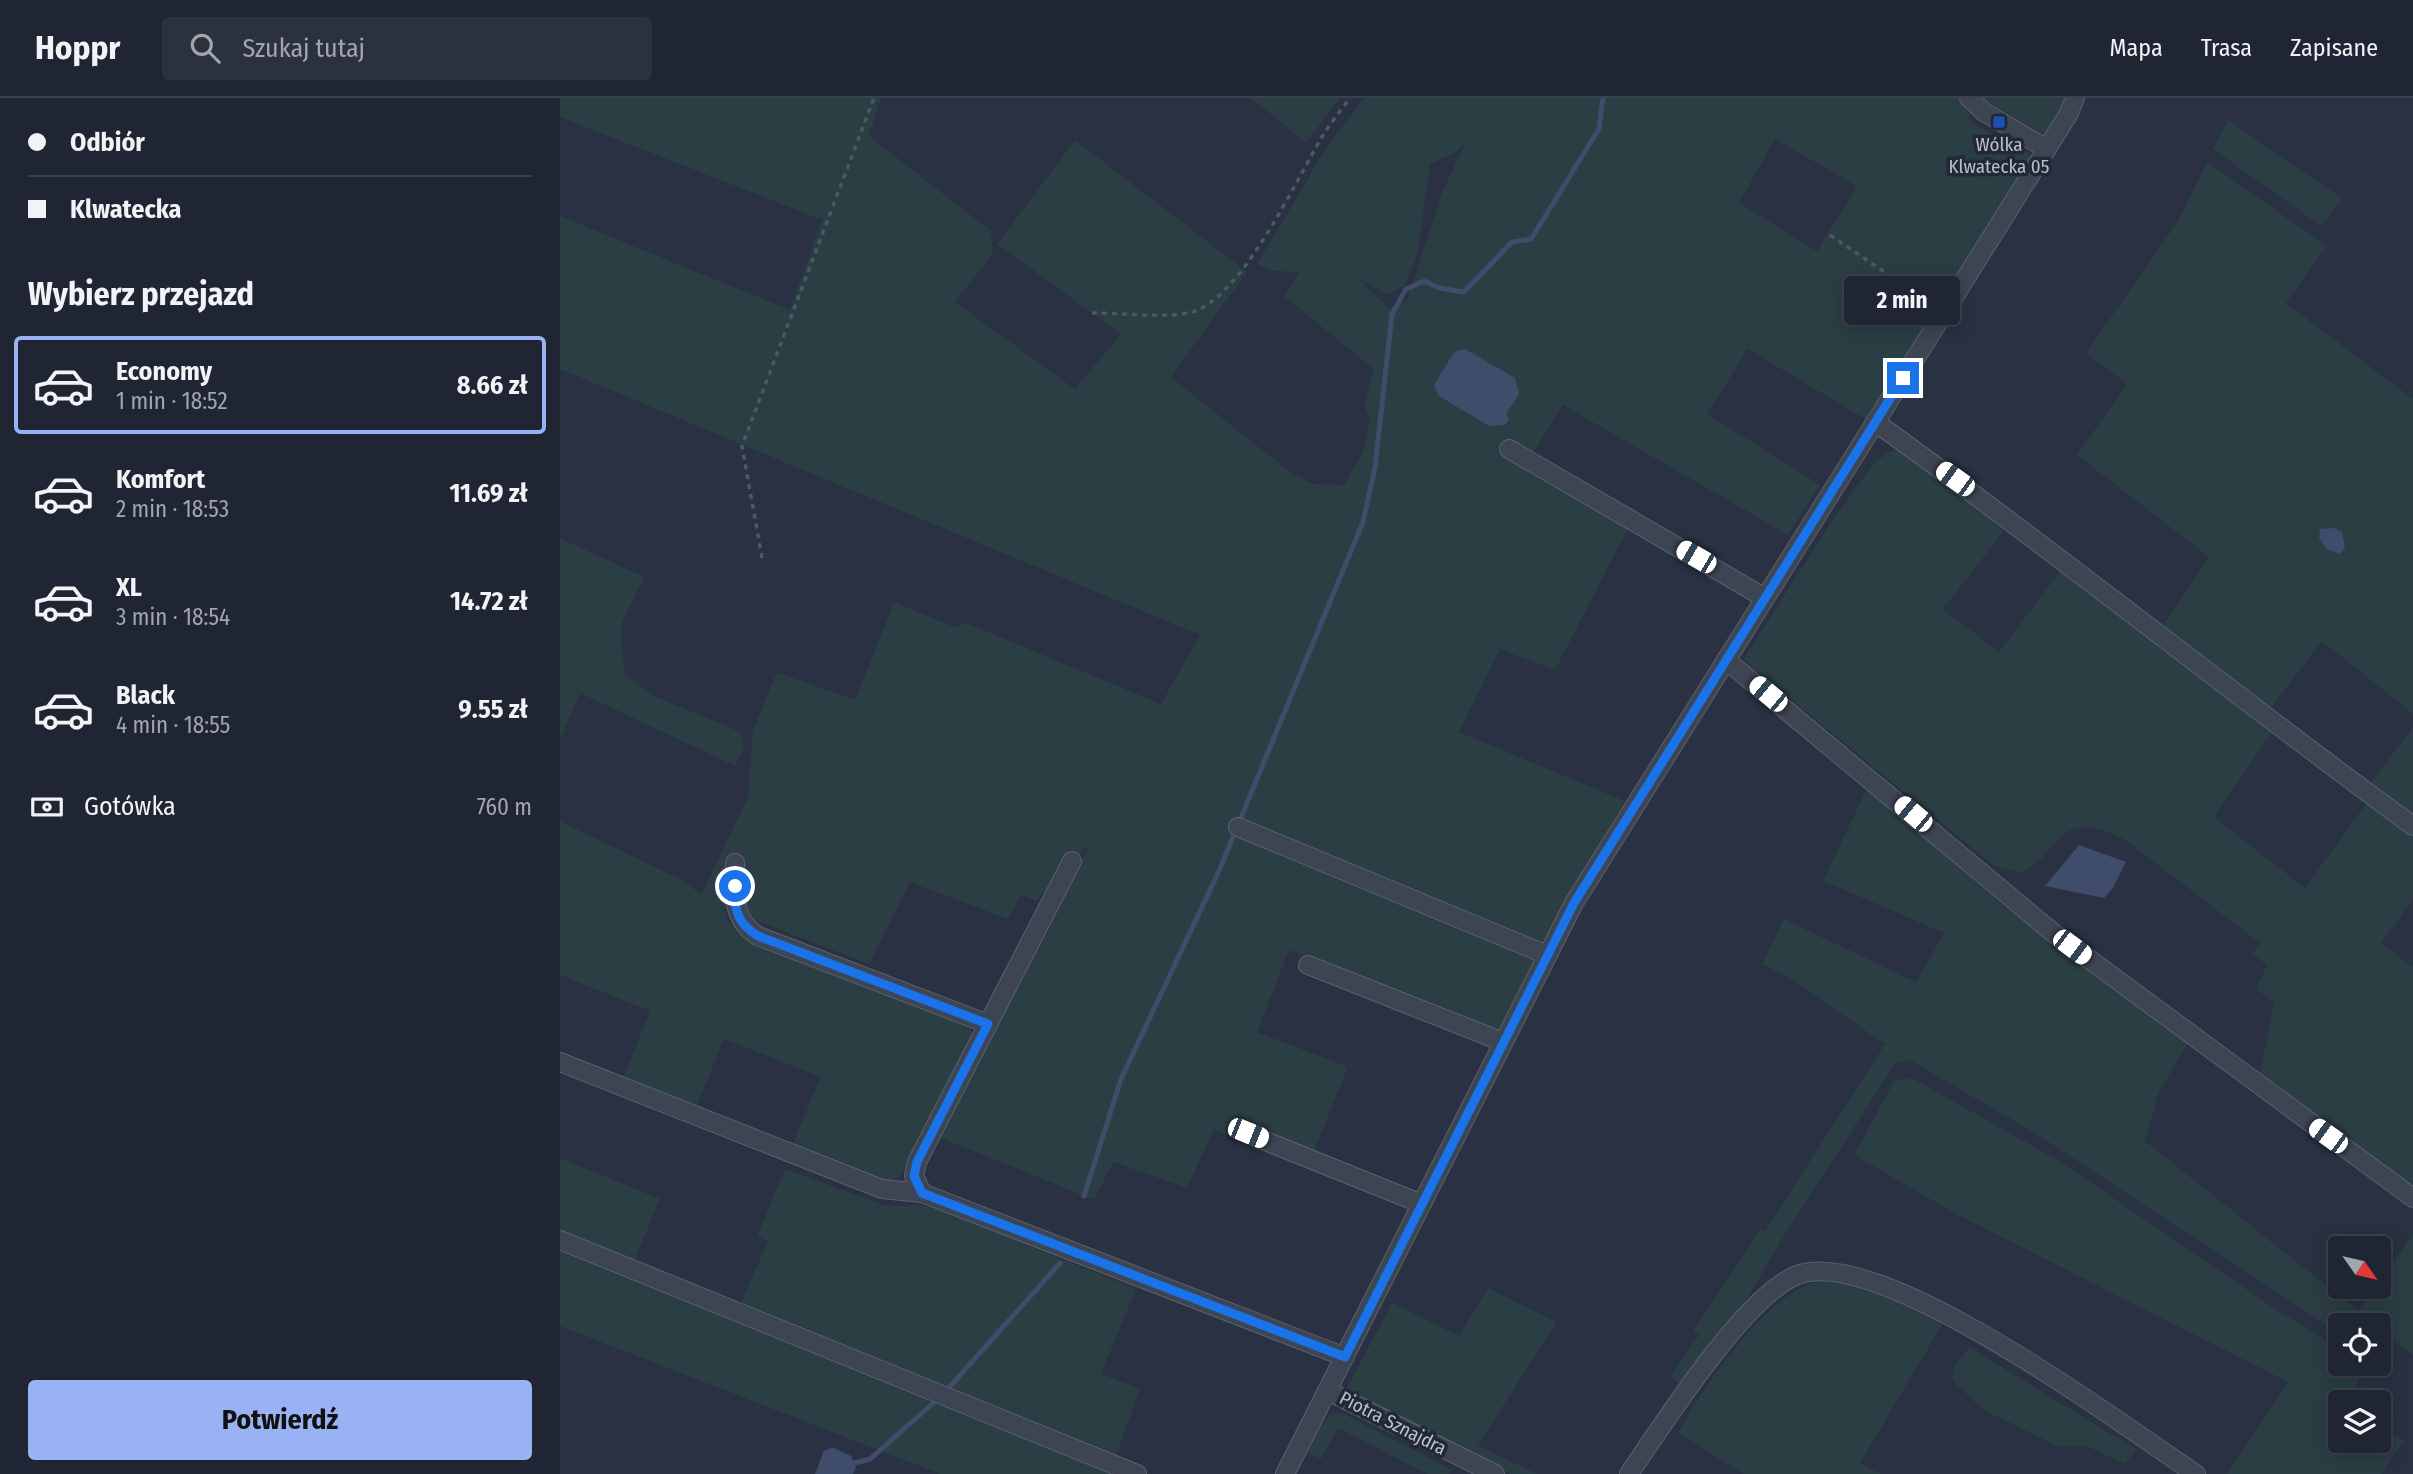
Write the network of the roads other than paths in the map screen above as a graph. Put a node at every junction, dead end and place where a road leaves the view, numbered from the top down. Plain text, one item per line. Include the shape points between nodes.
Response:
1 (1969, 98) edge
2 (2075, 98) edge
3 (2047, 149) junction
4 (1875, 422) junction
5 (1509, 449) dead end
6 (1765, 597) junction
7 (1726, 660) junction
8 (2413, 826) edge
9 (1238, 827) dead end
10 (1072, 861) dead end
11 (736, 863) dead end
12 (1547, 955) junction
13 (1308, 965) dead end
14 (988, 1024) junction
15 (1503, 1042) junction
16 (560, 1062) edge
17 (1248, 1133) dead end
18 (922, 1193) junction
19 (2413, 1198) edge
20 (1422, 1204) junction
21 (560, 1240) edge
22 (1345, 1357) junction
23 (1328, 1391) junction
24 (1137, 1474) edge
25 (1285, 1474) edge
26 (1495, 1474) edge
27 (1629, 1474) edge
28 (2196, 1474) edge

1 - 3 street
2 - 3 street
3 - 4 street
4 - 6 street
4 - 8 street
5 - 6 street
6 - 7 street
7 - 12 street via 1574,903
7 - 19 street via 2051,931
9 - 12 street
10 - 14 street
11 - 14 street via 734,909 752,932
12 - 15 street
13 - 15 street
14 - 18 street via 917,1162 914,1176
15 - 20 street
16 - 18 street via 882,1189
17 - 20 street
18 - 22 street
20 - 22 street
21 - 24 street
22 - 23 street
23 - 25 street
23 - 26 street, Piotra Sznajdra
27 - 28 street via 1749,1312 1797,1275 1830,1272 1856,1276 1973,1327

